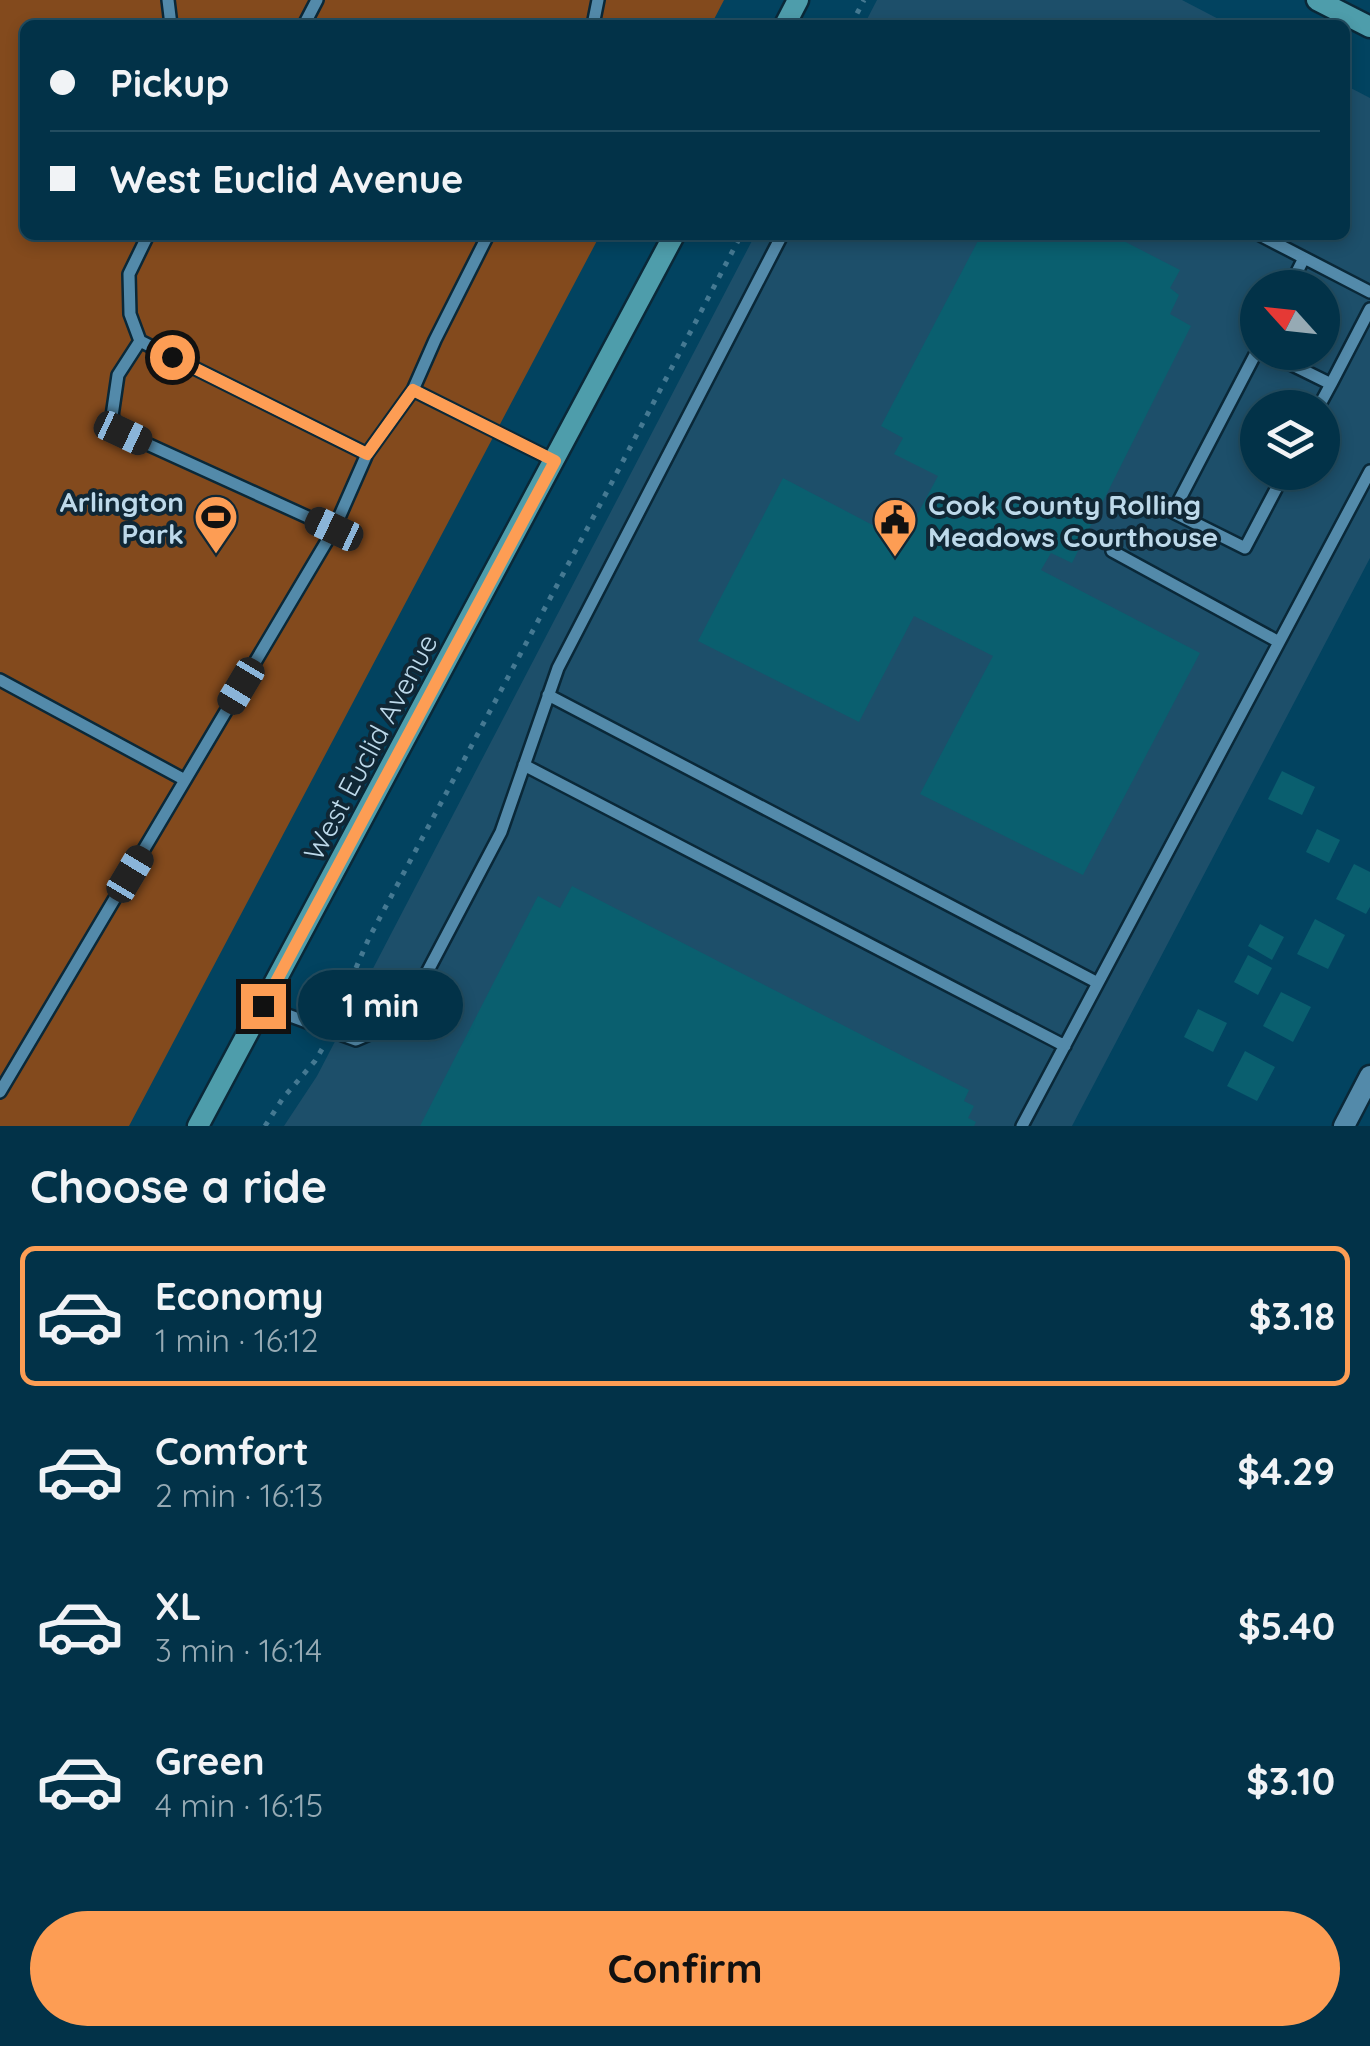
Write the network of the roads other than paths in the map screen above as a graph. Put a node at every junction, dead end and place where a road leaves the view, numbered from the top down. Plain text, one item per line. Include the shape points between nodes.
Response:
1 (1318, 0) edge
2 (1370, 28) edge
3 (146, 240) edge
4 (485, 240) edge
5 (671, 240) edge
6 (779, 240) edge
7 (1270, 240) edge
8 (1304, 258) junction
9 (1298, 270) edge
10 (1370, 292) edge
11 (1370, 310) edge
12 (140, 341) junction
13 (1247, 370) edge
14 (1303, 370) edge
15 (1331, 384) junction
16 (413, 390) junction
17 (1328, 390) edge
18 (367, 454) junction
19 (555, 461) junction
20 (1370, 470) edge
21 (1276, 490) edge
22 (334, 529) junction
23 (1112, 551) dead end
24 (1279, 642) junction
25 (0, 680) edge
26 (548, 695) junction
27 (524, 765) junction
28 (185, 780) junction
29 (1098, 983) junction
30 (263, 1006) junction
31 (1065, 1046) junction
32 (1370, 1076) edge
33 (0, 1092) edge
34 (198, 1126) edge
35 (1022, 1126) edge
36 (1344, 1126) edge

1 - 2 main road
3 - 12 lane via 129,274 130,314
4 - 16 lane
5 - 19 main road, West Euclid Avenue
6 - 26 lane
7 - 8 lane
8 - 9 lane
8 - 10 lane
11 - 15 lane
12 - 18 lane
12 - 22 lane via 118,375 112,416 123,433
13 - 21 lane via 1173,512 1245,548
14 - 15 lane
15 - 17 lane
16 - 18 lane
16 - 19 lane
18 - 22 lane
19 - 30 main road, West Euclid Avenue
20 - 24 lane
22 - 28 lane
23 - 24 lane
24 - 29 lane
25 - 28 lane
26 - 27 lane
26 - 29 lane
27 - 30 lane via 501,832 402,1020 356,1040
27 - 31 lane
28 - 33 lane
29 - 31 lane
30 - 34 main road, West Euclid Avenue
31 - 35 lane
32 - 36 street

